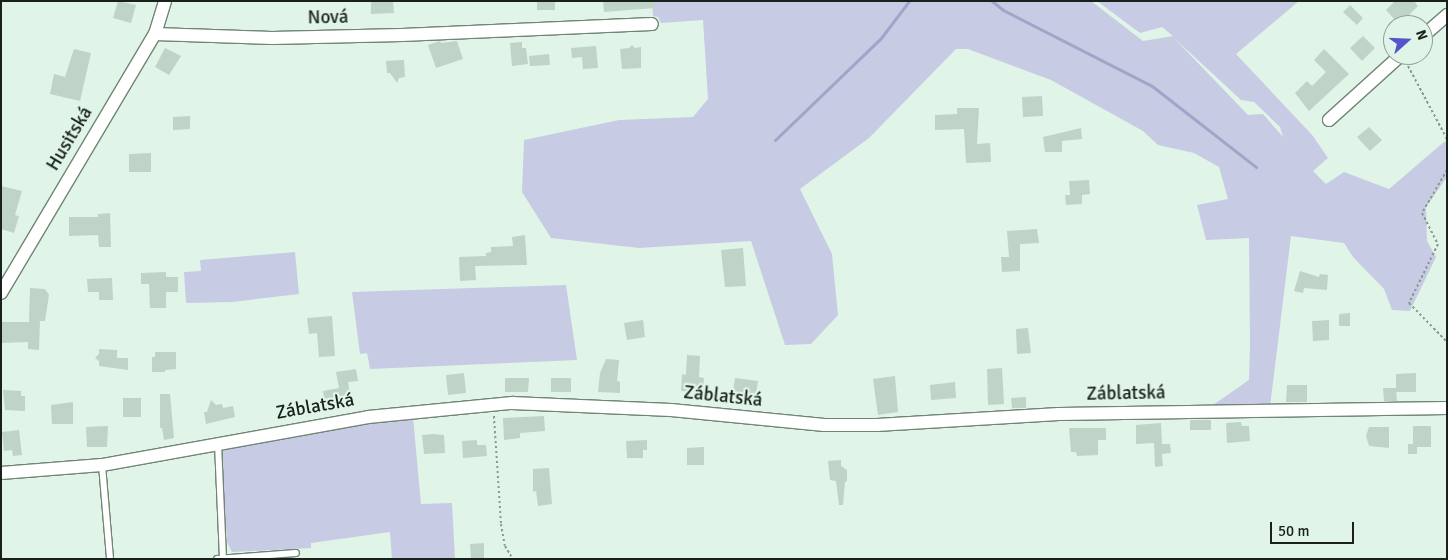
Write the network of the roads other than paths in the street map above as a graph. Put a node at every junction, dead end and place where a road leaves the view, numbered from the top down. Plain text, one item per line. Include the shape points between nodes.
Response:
1 (165, 1) edge
2 (1447, 15) edge
3 (652, 24) dead end
4 (1433, 27) edge
5 (155, 34) junction
6 (1397, 65) edge
7 (1329, 120) dead end
8 (1, 292) edge
9 (1447, 408) edge
10 (218, 444) junction
11 (102, 464) junction
12 (1, 472) edge
13 (296, 553) dead end
14 (220, 558) edge
15 (110, 559) edge

1 - 5 street, Husitská
2 - 4 street
3 - 5 street, Nová via 282,38
5 - 8 street, Husitská
6 - 7 street
9 - 10 street, Záblatská via 1059,414 878,425 824,425 670,410 512,403 368,417
10 - 11 street, Záblatská
10 - 14 lane
11 - 12 street, Záblatská
11 - 15 lane
13 - 14 lane

